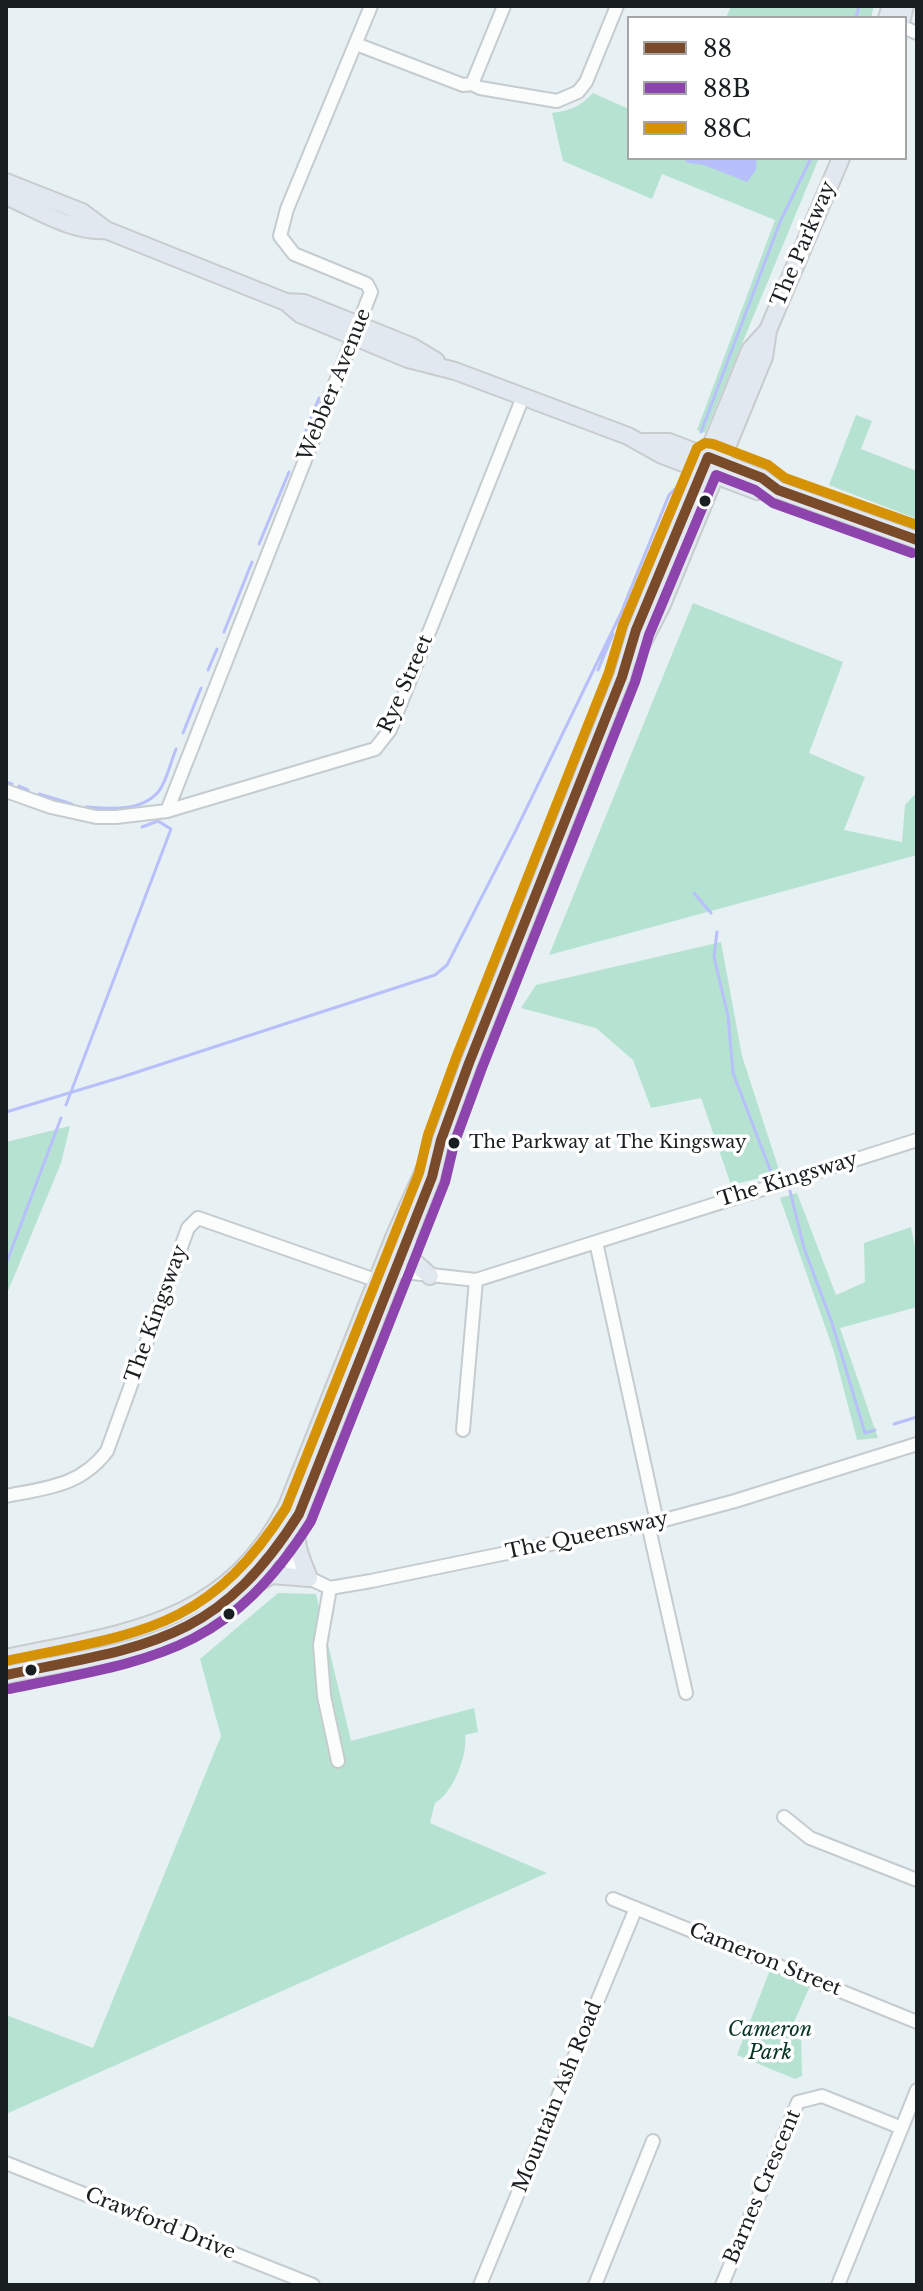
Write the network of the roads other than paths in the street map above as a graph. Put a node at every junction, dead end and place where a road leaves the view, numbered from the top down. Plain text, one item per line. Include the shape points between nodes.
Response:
1 (371, 6) edge
2 (504, 6) edge
3 (617, 6) edge
4 (356, 44) junction
5 (472, 84) junction
6 (840, 160) edge
7 (6, 182) edge
8 (6, 196) edge
9 (106, 230) junction
10 (358, 331) junction
11 (523, 397) junction
12 (711, 466) junction
13 (917, 540) edge
14 (6, 791) edge
15 (167, 811) junction
16 (441, 1140) junction
17 (917, 1140) edge
18 (407, 1239) junction
19 (596, 1242) junction
20 (430, 1276) junction
21 (385, 1277) junction
22 (476, 1280) junction
23 (463, 1430) dead end
24 (917, 1444) edge
25 (6, 1496) edge
26 (299, 1514) junction
27 (652, 1523) junction
28 (269, 1546) junction
29 (309, 1578) junction
30 (330, 1588) junction
31 (223, 1604) junction
32 (6, 1658) edge
33 (6, 1675) edge
34 (686, 1693) dead end
35 (338, 1761) dead end
36 (784, 1817) dead end
37 (917, 1880) edge
38 (613, 1899) dead end
39 (636, 1908) junction
40 (917, 2022) edge
41 (917, 2090) edge
42 (902, 2128) junction
43 (653, 2141) dead end
44 (6, 2163) edge
45 (313, 2285) edge
46 (480, 2285) edge
47 (595, 2285) edge
48 (722, 2285) edge
49 (838, 2285) edge

1 - 4 street, Webber Avenue
2 - 5 street
3 - 5 street via 578,92 557,101
4 - 5 street
4 - 10 street, Webber Avenue via 280,236 294,254 367,284 371,292
6 - 12 main road, The Parkway via 768,330 750,350
7 - 9 main road via 82,212
8 - 9 main road via 79,227
9 - 10 main road via 286,302 300,314
10 - 11 main road via 408,359
10 - 15 street, Webber Avenue
11 - 12 main road via 642,442 662,455
11 - 15 street, Rye Street via 390,730 375,749
12 - 13 main road via 757,491 778,490
12 - 16 main road, The Parkway via 661,607 622,677
14 - 15 street, Rye Street via 96,817
16 - 18 main road, The Parkway
16 - 21 main road, The Parkway via 424,1167
17 - 19 street, The Kingsway
18 - 20 main road via 411,1259
18 - 21 main road, The Parkway
19 - 22 street, The Kingsway
19 - 27 street
20 - 21 street, The Kingsway
20 - 22 street, The Kingsway
21 - 25 street, The Kingsway via 198,1218 188,1228 107,1451 98,1464 64,1485
21 - 26 main road, The Parkway
21 - 28 main road, The Parkway
22 - 23 street
24 - 27 street, The Queensway
26 - 28 main road, The Parkway
26 - 29 main road via 296,1545
27 - 30 street, The Queensway
27 - 34 street
28 - 29 street
28 - 31 main road, The Parkway
28 - 32 main road, The Parkway via 175,1617
29 - 30 street
29 - 31 main road via 272,1575
30 - 35 street via 320,1645
31 - 33 main road, The Parkway via 183,1630 149,1643
36 - 37 street via 810,1838
38 - 39 street, Cameron Street
39 - 40 street, Cameron Street
39 - 46 street, Mountain Ash Road
41 - 42 street
42 - 48 street, Barnes Crescent via 822,2096 798,2102
42 - 49 street
43 - 47 street
44 - 45 street, Crawford Drive

